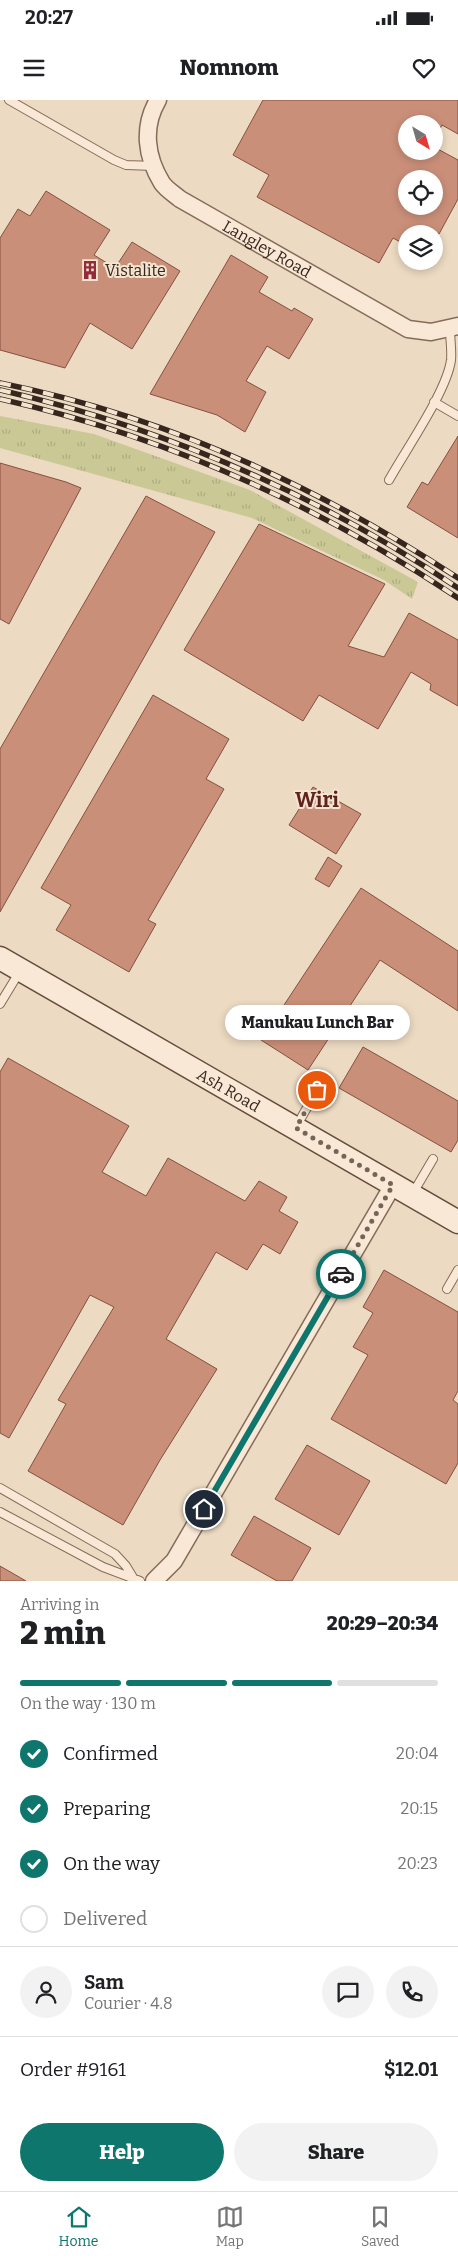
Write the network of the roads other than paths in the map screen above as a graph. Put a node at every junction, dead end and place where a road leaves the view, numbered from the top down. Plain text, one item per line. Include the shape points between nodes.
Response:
1 (9, 100) edge
2 (158, 100) edge
3 (154, 166) junction
4 (454, 328) edge
5 (434, 402) junction
6 (458, 416) edge
7 (389, 480) dead end
8 (0, 958) edge
9 (21, 970) junction
10 (0, 1004) edge
11 (317, 1090) dead end
12 (296, 1128) junction
13 (433, 1159) dead end
14 (403, 1190) junction
15 (455, 1218) edge
16 (458, 1270) edge
17 (446, 1289) dead end
18 (0, 1488) edge
19 (0, 1512) edge
20 (137, 1580) edge
21 (154, 1581) edge

1 - 3 lane via 114,160 126,165
2 - 3 street, Langley Road via 152,109 146,138
3 - 4 street, Langley Road via 163,184 180,199 408,329 431,332
4 - 5 lane via 448,372
5 - 6 lane
5 - 7 lane
8 - 9 main road, Ash Road
9 - 10 lane
9 - 12 main road, Ash Road
11 - 12 lane
12 - 14 main road, Ash Road
13 - 14 lane
14 - 15 main road, Ash Road
14 - 21 street via 174,1561
16 - 17 lane
18 - 20 lane via 115,1554
19 - 20 lane via 103,1567

